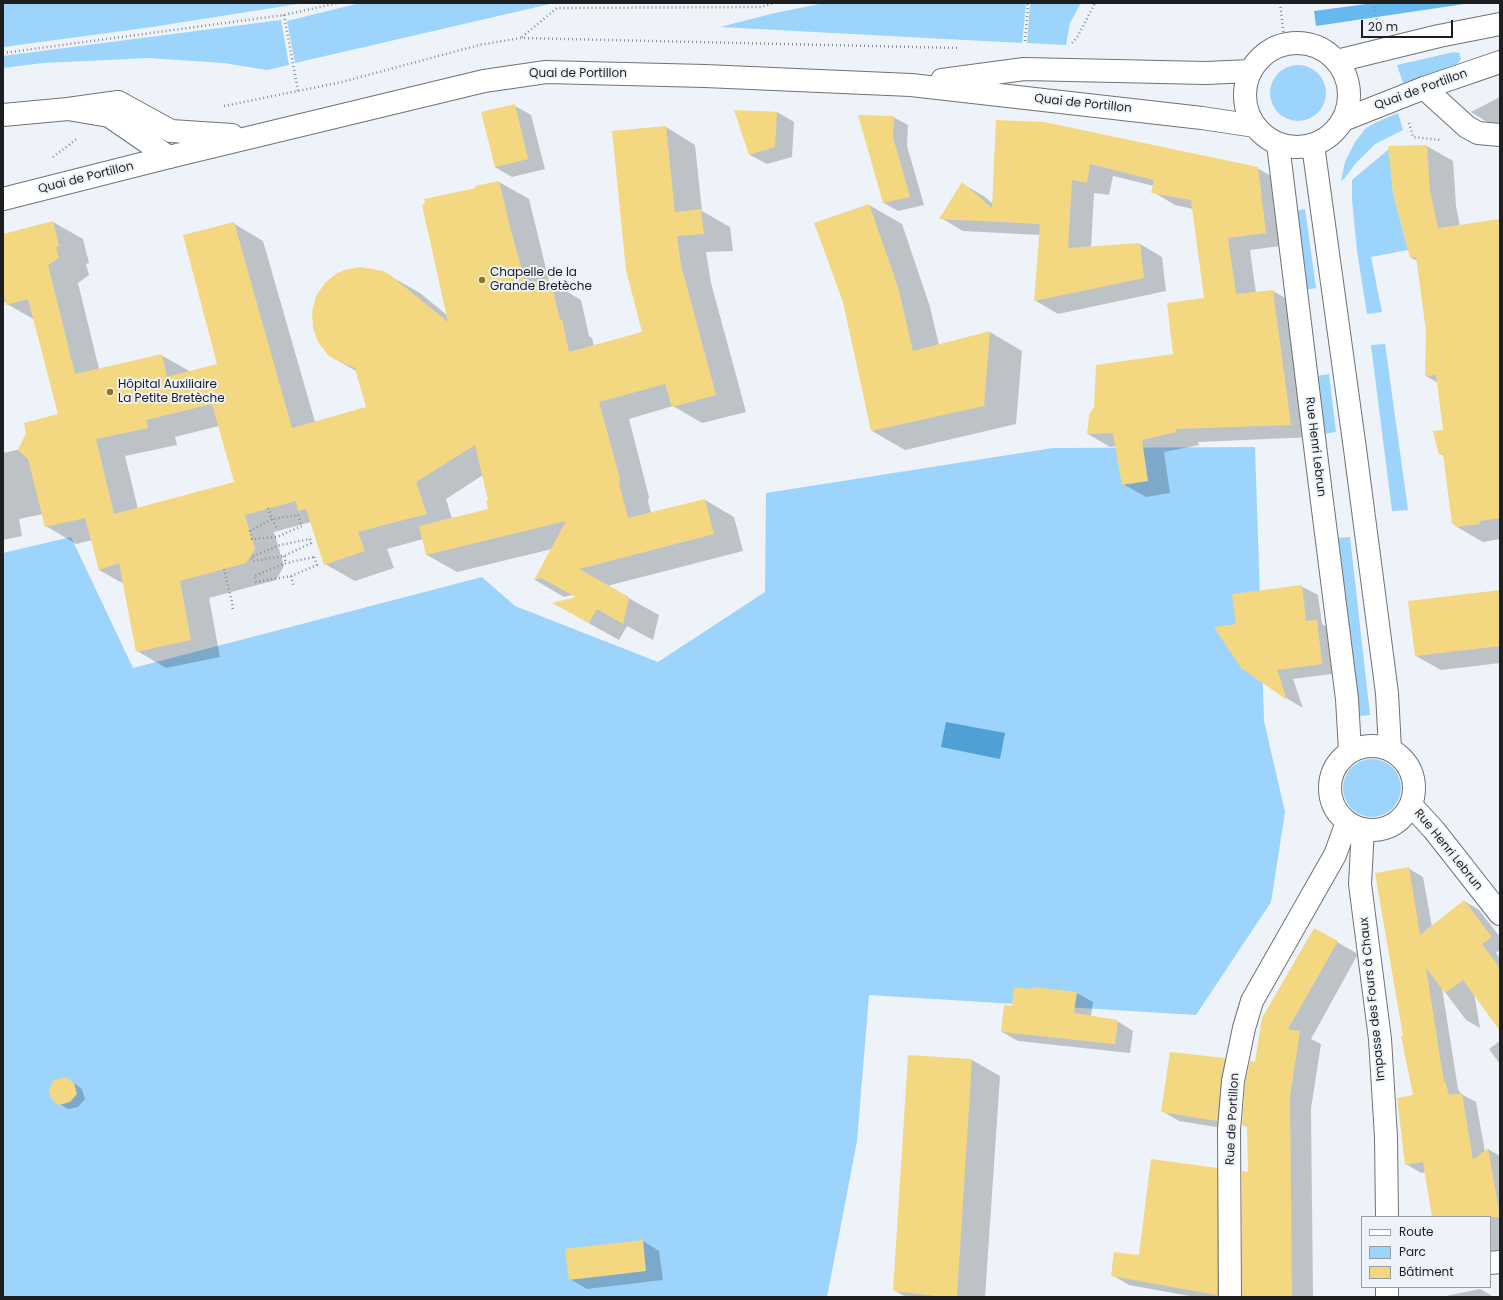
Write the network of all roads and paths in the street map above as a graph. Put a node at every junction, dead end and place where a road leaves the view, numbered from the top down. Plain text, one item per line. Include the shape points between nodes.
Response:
1 (338, 3) edge
2 (775, 3) edge
3 (1027, 3) edge
4 (1095, 3) edge
5 (1280, 3) edge
6 (1373, 3) edge
7 (284, 15) junction
8 (1500, 24) edge
9 (1380, 30) dead end
10 (521, 38) dead end
11 (1025, 42) dead end
12 (1285, 45) junction
13 (1068, 47) dead end
14 (3, 53) edge
15 (1337, 61) junction
16 (1500, 62) edge
17 (1250, 72) junction
18 (911, 85) junction
19 (1424, 88) junction
20 (298, 91) dead end
21 (68, 109) junction
22 (3, 115) edge
23 (1407, 117) dead end
24 (1343, 120) junction
25 (1255, 126) junction
26 (1500, 135) edge
27 (251, 136) junction
28 (1442, 140) dead end
29 (1278, 144) junction
30 (1313, 145) junction
31 (169, 157) junction
32 (3, 199) edge
33 (268, 508) dead end
34 (272, 519) junction
35 (277, 528) dead end
36 (284, 556) junction
37 (286, 564) junction
38 (224, 569) dead end
39 (291, 576) junction
40 (294, 587) dead end
41 (233, 611) dead end
42 (1390, 749) junction
43 (1350, 751) junction
44 (1411, 805) junction
45 (1355, 826) junction
46 (1500, 914) edge
47 (1386, 1216) edge
48 (1230, 1297) edge

1 - 7 path
2 - 10 path via 761,7 557,8
3 - 11 path
4 - 13 path via 1078,36
5 - 12 path
6 - 9 path
7 - 14 path
7 - 20 path
8 - 15 main road
12 - 15 main road via 1308,44 1324,50
12 - 17 main road via 1274,48 1260,58
15 - 24 main road via 1346,74 1350,89 1349,105
16 - 19 main road, Quai de Portillon
17 - 18 main road, Quai de Portillon via 1024,69
17 - 25 main road via 1245,85 1245,99 1247,114
18 - 25 main road, Quai de Portillon
18 - 27 main road, Quai de Portillon via 546,72 484,81
19 - 24 main road, Quai de Portillon
19 - 26 main road via 1467,127 1478,133
21 - 22 main road, Quai de Portillon
21 - 27 main road, Quai de Portillon via 118,102 171,131
21 - 31 main road, Quai de Portillon via 109,116
23 - 28 path via 1414,138
24 - 30 main road via 1336,131
25 - 29 main road via 1265,137
27 - 31 main road, Quai de Portillon
29 - 30 main road via 1295,148
29 - 43 main road, Rue Henri Lebrun via 1347,699
30 - 42 main road via 1355,449 1386,693
31 - 32 main road, Quai de Portillon
33 - 34 path
34 - 34 path via 298,515 302,526 277,537 252,539 250,531
34 - 35 path
36 - 36 path via 253,561 251,558 280,544 310,539 311,543
36 - 37 path
37 - 39 path via 314,557 317,565
37 - 39 path via 254,576 256,582
38 - 41 path
39 - 40 path
42 - 43 main road via 1377,745 1363,746
42 - 44 main road via 1401,756 1409,766 1414,779
43 - 45 main road via 1339,760 1332,772 1329,786 1331,800 1337,812
44 - 45 main road via 1397,823 1386,828 1375,830
44 - 46 main road, Rue Henri Lebrun via 1434,830
45 - 47 main road, Impasse des Fours à Chaux via 1380,1039 1386,1138
45 - 48 main road, Rue de Portillon via 1335,855 1252,1001 1244,1028 1232,1082

